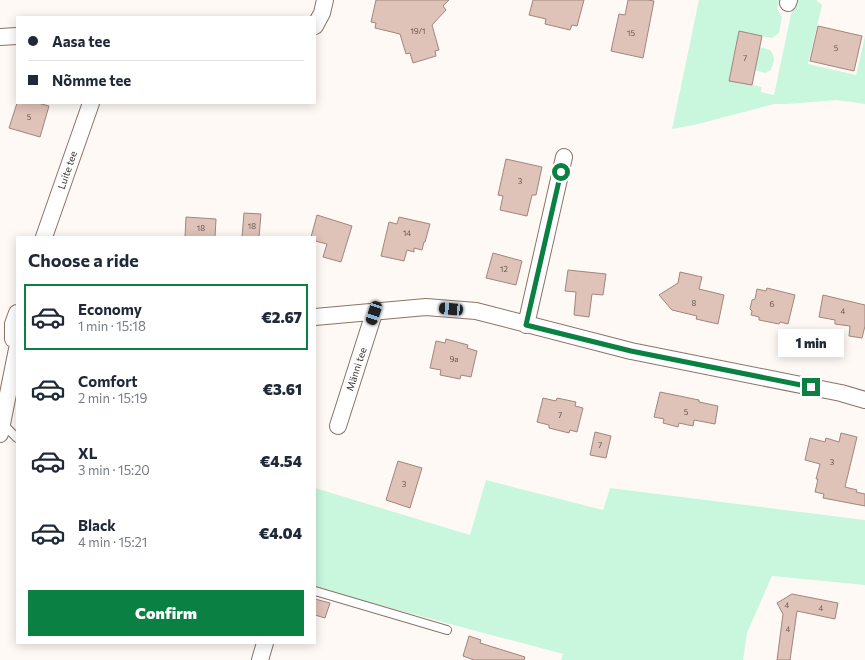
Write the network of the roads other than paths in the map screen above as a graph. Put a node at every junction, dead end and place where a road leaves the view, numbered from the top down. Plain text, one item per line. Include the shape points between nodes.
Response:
1 (325, 0) edge
2 (316, 24) edge
3 (16, 36) edge
4 (0, 37) edge
5 (91, 104) edge
6 (564, 157) dead end
7 (44, 236) edge
8 (374, 313) junction
9 (16, 316) edge
10 (316, 317) edge
11 (526, 325) junction
12 (12, 342) edge
13 (865, 400) edge
14 (338, 426) dead end
15 (1, 428) edge
16 (16, 437) edge
17 (316, 591) edge
18 (448, 630) dead end
19 (265, 644) edge
20 (260, 660) edge

1 - 2 street
3 - 4 street
5 - 7 street, Luite tee
6 - 11 street
8 - 10 street
8 - 11 street via 426,307 476,311
8 - 14 street, Männi tee
9 - 12 street
11 - 13 street via 631,351
12 - 15 street
15 - 16 lane
17 - 18 lane
19 - 20 street

